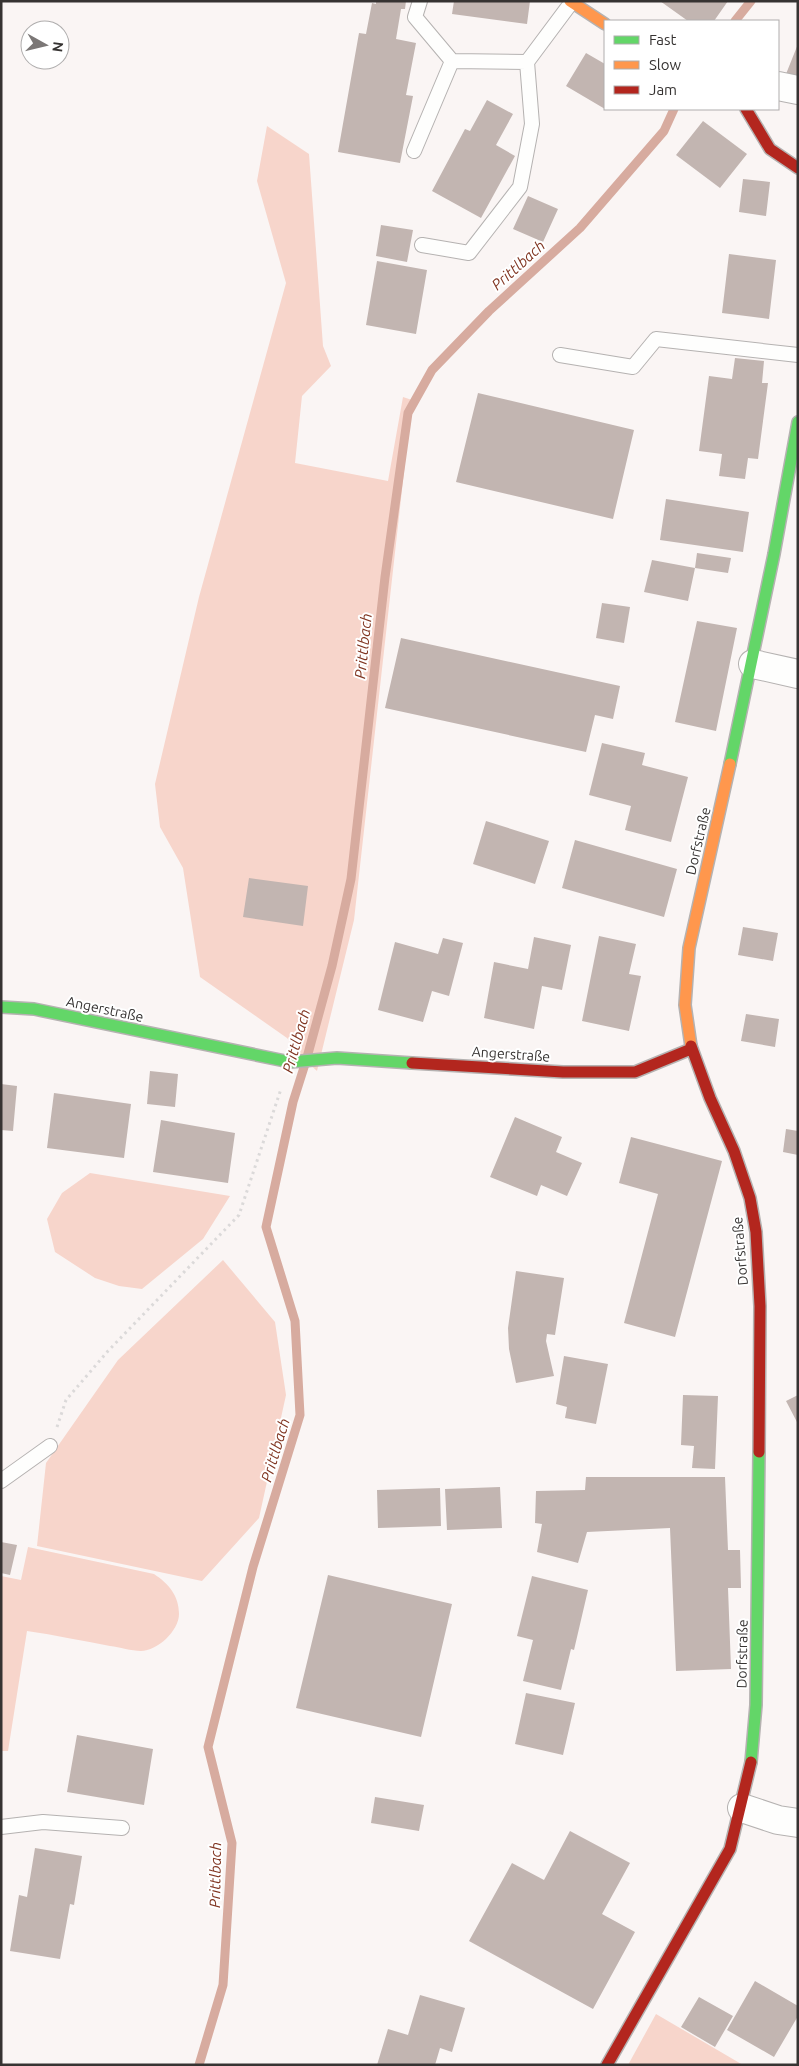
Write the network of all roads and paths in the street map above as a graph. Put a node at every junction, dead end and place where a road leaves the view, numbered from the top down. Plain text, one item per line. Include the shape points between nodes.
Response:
1 (420, 1) edge
2 (570, 2) edge
3 (604, 23) edge
4 (452, 61) junction
5 (527, 62) junction
6 (779, 86) edge
7 (798, 90) edge
8 (747, 110) edge
9 (414, 150) dead end
10 (798, 168) edge
11 (422, 245) dead end
12 (560, 355) dead end
13 (798, 355) edge
14 (798, 422) edge
15 (753, 664) junction
16 (798, 674) edge
17 (1, 1007) edge
18 (692, 1049) junction
19 (290, 1062) junction
20 (50, 1446) joint
21 (1, 1481) edge
22 (742, 1808) junction
23 (798, 1823) edge
24 (1, 1827) edge
25 (122, 1828) dead end
26 (606, 2065) edge

1 - 4 lane via 415,17
2 - 3 street
2 - 5 lane
4 - 5 lane
4 - 9 lane
5 - 11 lane via 532,124 520,187 469,253
6 - 7 street
8 - 10 street via 770,149
12 - 13 lane via 632,366 656,339
14 - 15 street, Dorfstraße
15 - 16 street
15 - 18 street, Dorfstraße via 689,948 685,1005
17 - 19 street, Angerstraße via 34,1009
18 - 19 street, Angerstraße via 635,1072 563,1072 337,1058
18 - 22 street, Dorfstraße via 734,1151 750,1198 756,1232 760,1306 756,1705 751,1768
19 - 20 path via 239,1215 108,1351 66,1400
20 - 21 lane
22 - 23 street
22 - 26 street, Dorfstraße via 730,1849
24 - 25 lane via 43,1822

